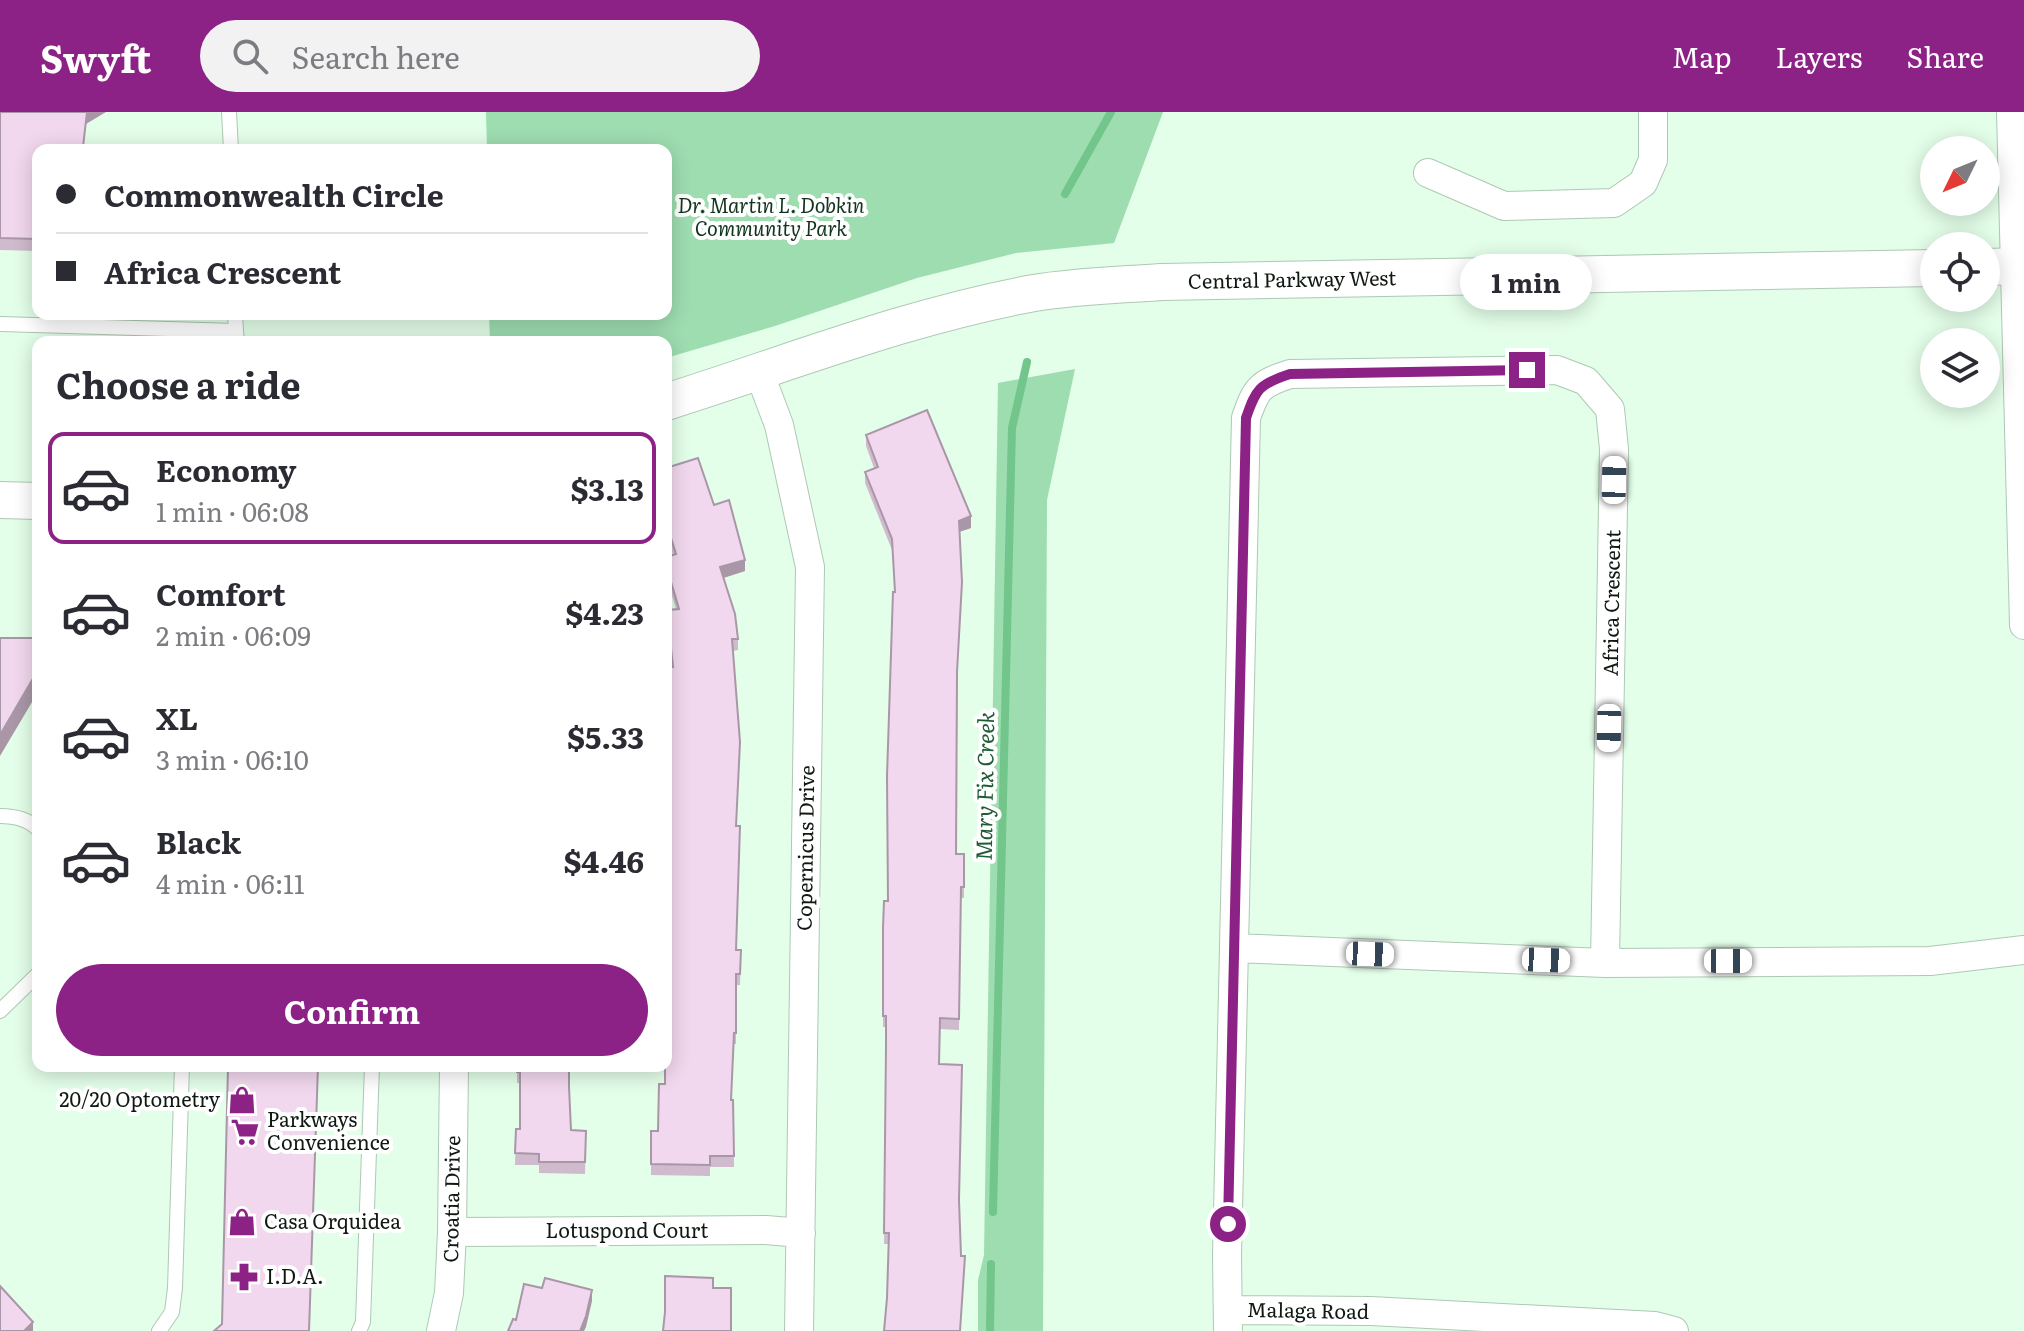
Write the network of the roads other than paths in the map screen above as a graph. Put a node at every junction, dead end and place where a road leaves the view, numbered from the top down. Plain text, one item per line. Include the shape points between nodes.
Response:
1 (229, 112) edge
2 (1653, 112) edge
3 (2011, 112) edge
4 (231, 144) edge
5 (1428, 173) dead end
6 (2008, 267) edge
7 (1920, 268) edge
8 (0, 324) edge
9 (236, 336) edge
10 (759, 372) junction
11 (672, 400) edge
12 (0, 500) edge
13 (32, 501) edge
14 (2024, 625) edge
15 (0, 816) edge
16 (32, 824) edge
17 (1235, 948) junction
18 (2024, 950) edge
19 (1605, 963) junction
20 (32, 980) edge
21 (0, 1011) edge
22 (182, 1072) edge
23 (372, 1072) edge
24 (454, 1072) edge
25 (452, 1232) junction
26 (801, 1233) junction
27 (1228, 1320) edge
28 (159, 1331) edge
29 (359, 1331) edge
30 (441, 1331) edge
31 (799, 1331) edge
32 (1674, 1331) edge

1 - 4 lane
2 - 5 street via 1648,172 1643,183 1614,203 1504,206
3 - 6 street
6 - 14 street
7 - 10 street, Central Parkway West via 1096,286 983,303
8 - 9 lane
10 - 11 street, Central Parkway West
10 - 26 street, Copernicus Drive via 779,425 810,567
12 - 13 street
15 - 16 lane
17 - 19 street
17 - 19 street, Africa Crescent via 1246,418 1255,393 1290,374 1557,370 1586,381 1610,409 1614,449
17 - 27 street, Africa Crescent
18 - 19 street via 1930,961
20 - 21 lane
22 - 28 lane via 175,1288 172,1312
23 - 29 lane
24 - 25 street, Croatia Drive
25 - 26 street, Lotuspond Court
25 - 30 street, Croatia Drive
26 - 31 street, Copernicus Drive
27 - 32 street, Malaga Road via 1371,1311

